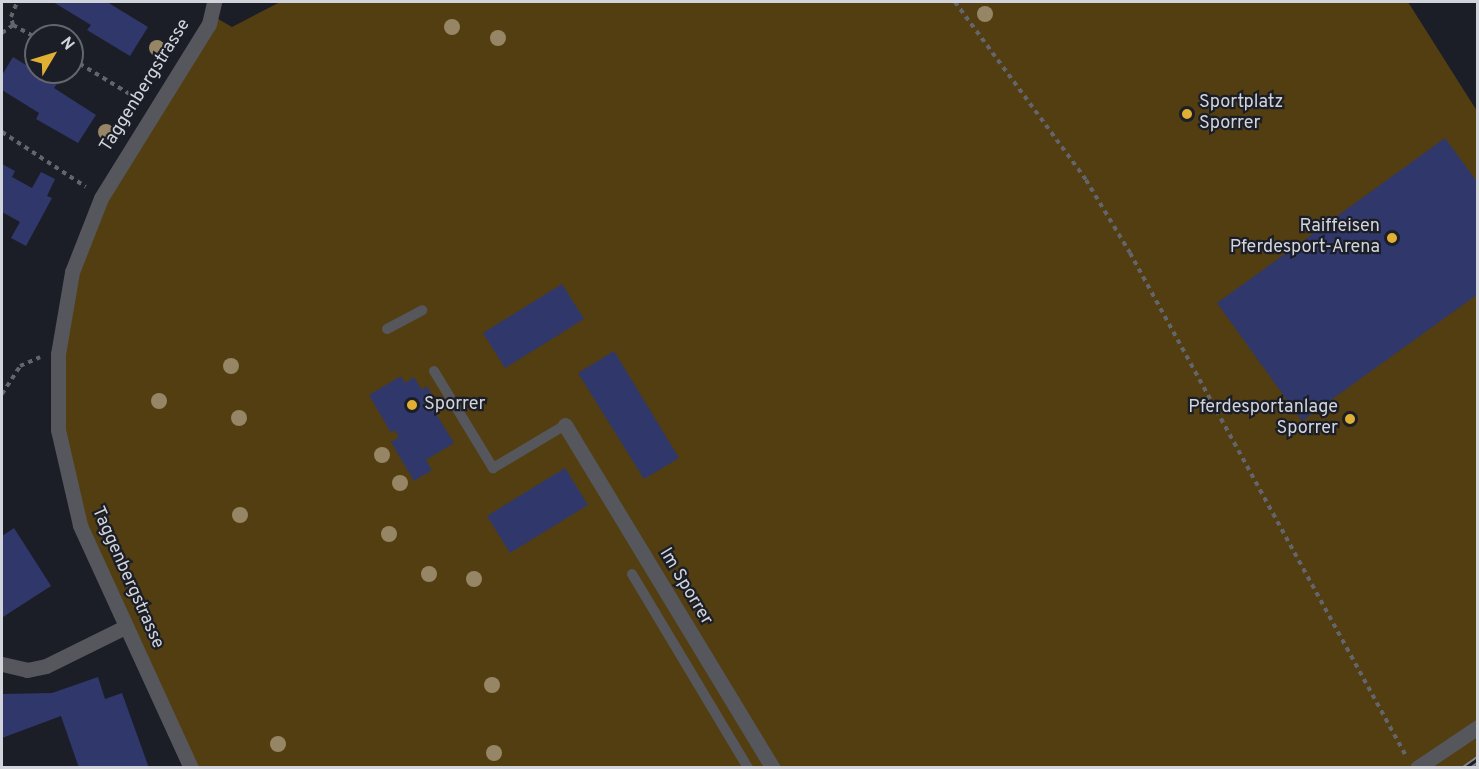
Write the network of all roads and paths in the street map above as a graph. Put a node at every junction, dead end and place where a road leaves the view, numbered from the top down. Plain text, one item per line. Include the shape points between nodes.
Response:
1 (17, 2) edge
2 (215, 2) edge
3 (955, 2) edge
4 (13, 25) junction
5 (24, 31) edge
6 (2, 33) edge
7 (84, 66) edge
8 (154, 109) junction
9 (2, 132) edge
10 (101, 198) junction
11 (422, 310) dead end
12 (387, 329) dead end
13 (36, 357) dead end
14 (434, 371) dead end
15 (2, 394) edge
16 (565, 425) joint
17 (632, 574) dead end
18 (125, 627) junction
19 (2, 664) edge
20 (1478, 727) edge
21 (1412, 763) edge
22 (191, 768) edge
23 (748, 768) edge
24 (772, 768) edge

1 - 4 path via 11,17
2 - 8 street, Taggenbergstrasse via 209,24
3 - 21 path via 1086,180 1125,243
4 - 5 path
4 - 6 path
7 - 8 path
8 - 10 street, Taggenbergstrasse
9 - 10 path
10 - 18 street, Taggenbergstrasse via 72,272 63,313 58,354 58,430 80,525
11 - 12 lane
13 - 15 path via 20,366
14 - 16 lane via 493,468
16 - 24 street, Im Sporrer
17 - 23 lane
18 - 19 street via 46,666 27,670
18 - 22 street, Taggenbergstrasse
20 - 21 street

